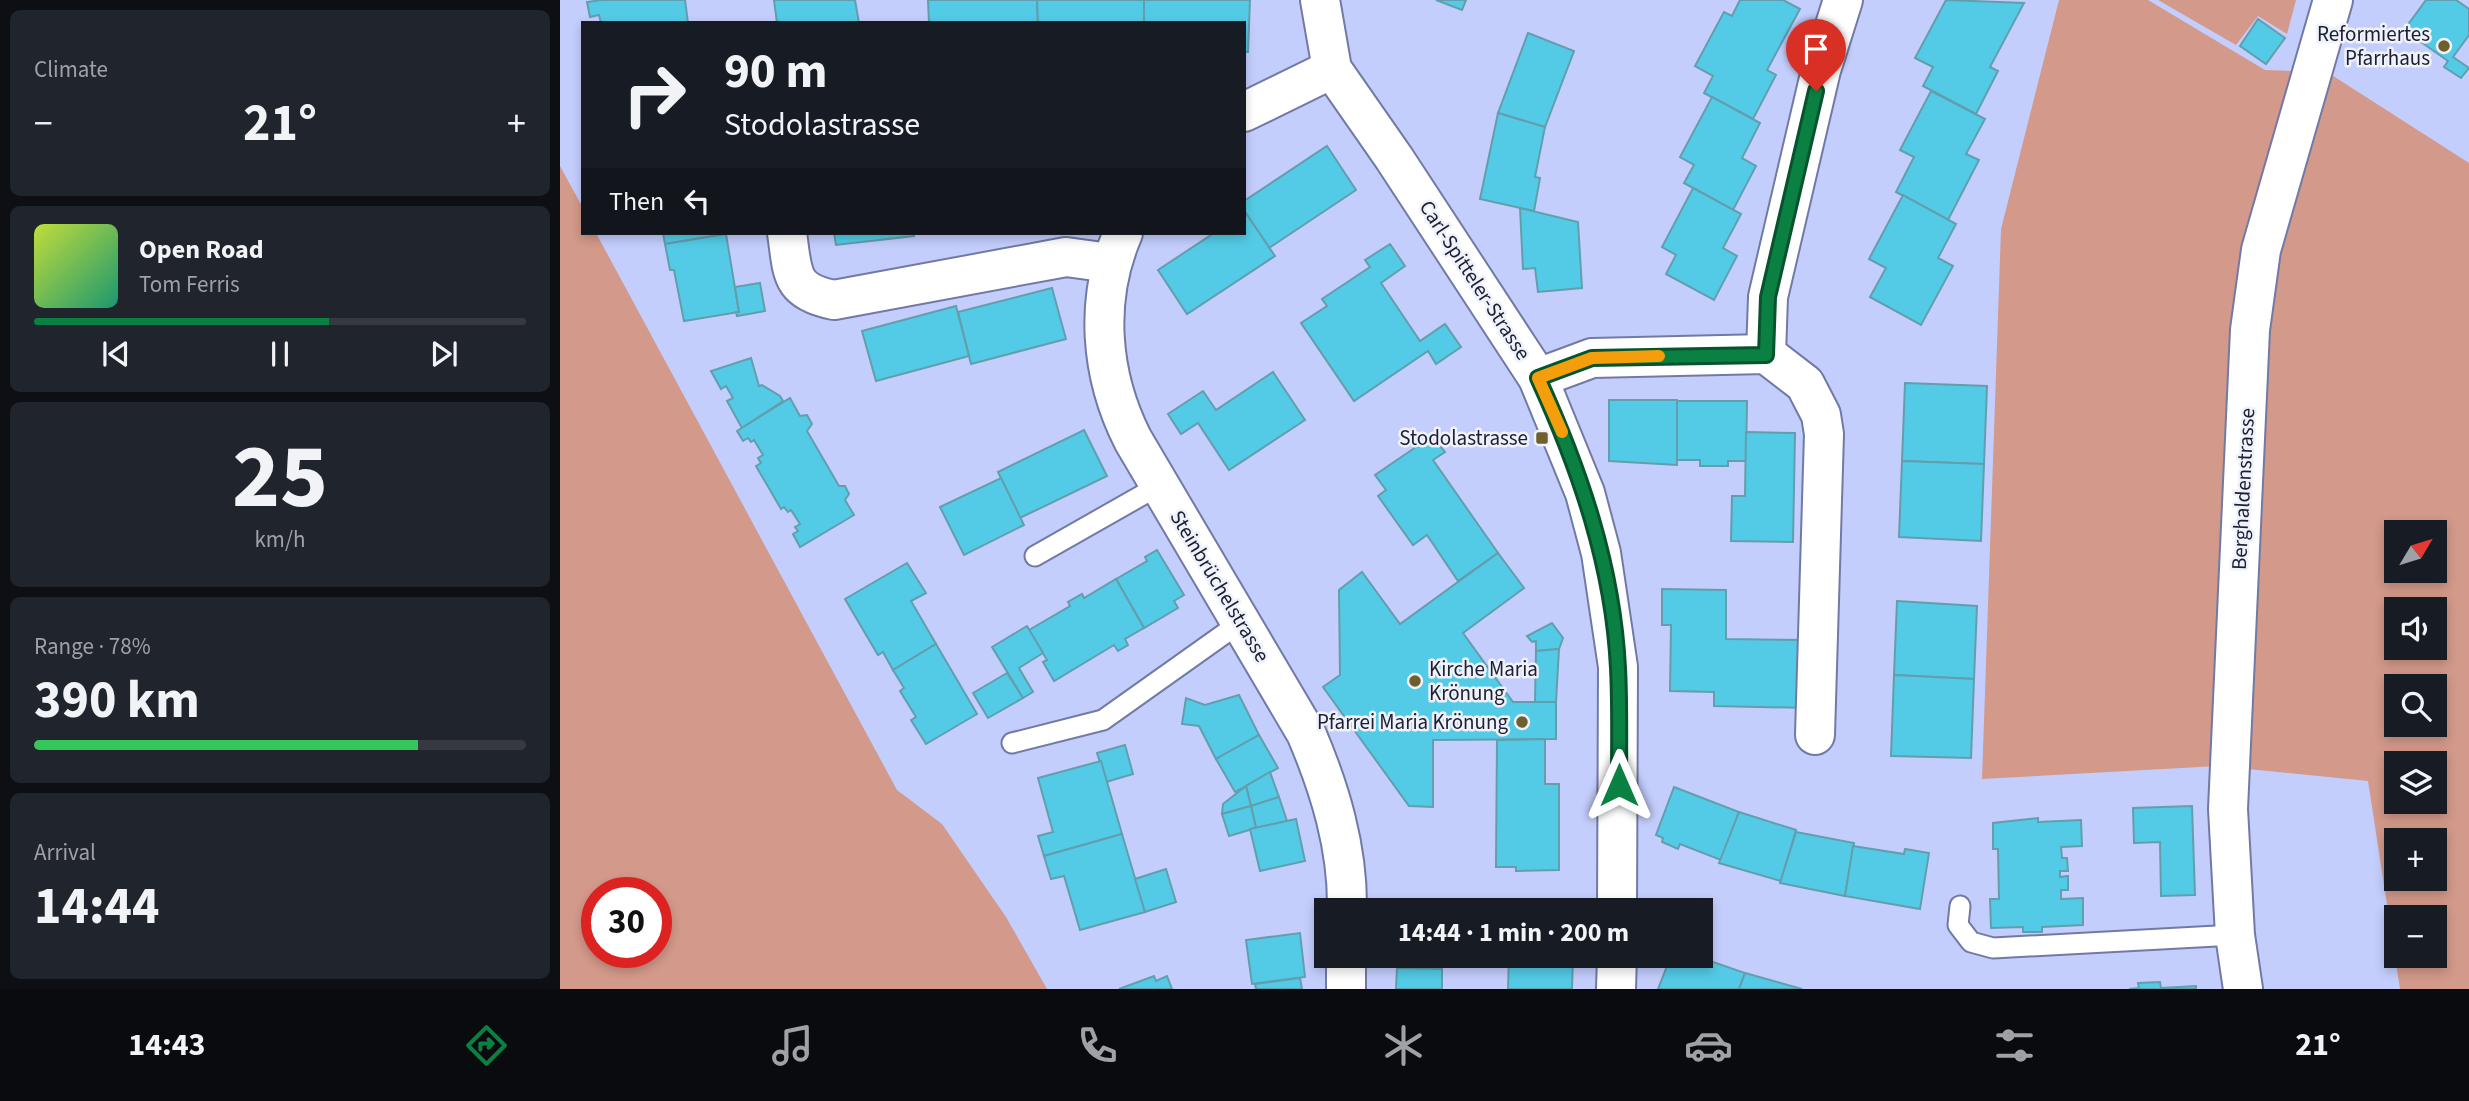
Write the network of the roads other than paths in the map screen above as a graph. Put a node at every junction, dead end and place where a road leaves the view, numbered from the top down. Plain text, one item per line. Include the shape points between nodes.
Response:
1 (1320, 0) edge
2 (1843, 0) edge
3 (2333, 0) edge
4 (1332, 69) junction
5 (1246, 111) edge
6 (787, 235) edge
7 (1116, 248) edge
8 (1766, 355) junction
9 (1538, 378) junction
10 (1160, 485) junction
11 (1035, 556) dead end
12 (1241, 622) junction
13 (1815, 735) dead end
14 (1012, 743) dead end
15 (1346, 898) edge
16 (1617, 898) edge
17 (1960, 906) dead end
18 (2235, 935) junction
19 (1346, 968) edge
20 (1617, 968) edge
21 (1346, 989) edge
22 (1616, 989) edge
23 (2243, 989) edge

1 - 4 street, Carl-Spitteler-Strasse
2 - 8 street via 1821,70 1768,297
3 - 18 street, Berghaldenstrasse via 2261,250 2250,330 2228,809
4 - 5 street
4 - 9 street, Carl-Spitteler-Strasse
6 - 7 street, Steinbrüchelstrasse via 797,282 809,295 834,300
7 - 10 street, Steinbrüchelstrasse via 1105,304 1105,359 1123,420
8 - 9 street via 1592,358
8 - 13 street via 1805,384 1821,415 1824,434
9 - 16 street, Carl-Spitteler-Strasse via 1585,493 1611,608 1618,667
10 - 11 lane
10 - 12 street, Steinbrüchelstrasse
12 - 14 lane via 1103,720
12 - 15 street, Steinbrüchelstrasse via 1284,691 1324,775 1340,840
17 - 18 lane via 1958,925 1972,942 1993,948
18 - 23 street, Berghaldenstrasse
19 - 21 street
20 - 22 street

